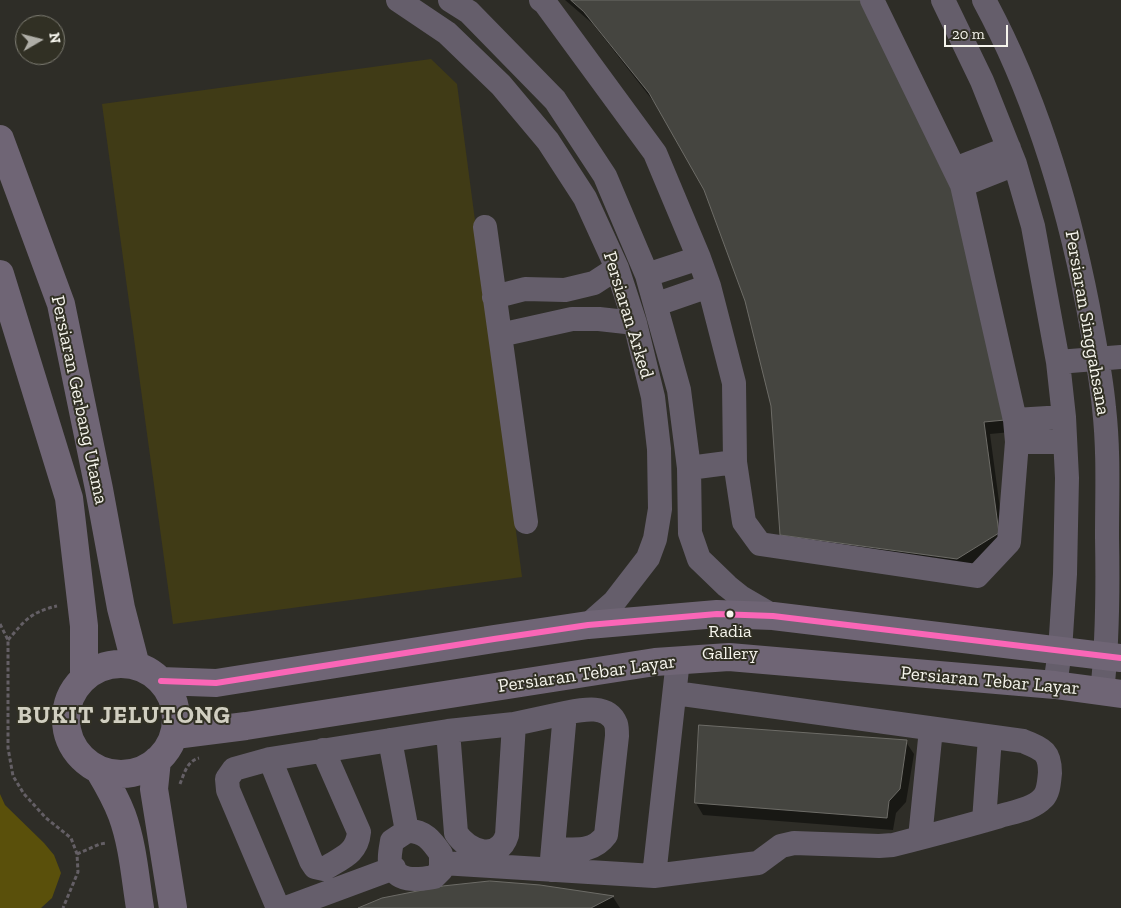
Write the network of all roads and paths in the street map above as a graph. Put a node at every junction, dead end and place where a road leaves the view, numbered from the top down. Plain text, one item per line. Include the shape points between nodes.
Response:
1 (398, 0) edge
2 (450, 0) edge
3 (541, 0) edge
4 (872, 0) edge
5 (943, 0) edge
6 (984, 0) edge
7 (0, 139) edge
8 (1012, 156) junction
9 (958, 177) junction
10 (484, 227) dead end
11 (699, 258) junction
12 (617, 268) junction
13 (0, 274) edge
14 (647, 275) junction
15 (709, 286) junction
16 (545, 290) junction
17 (494, 297) junction
18 (657, 304) junction
19 (551, 323) junction
20 (635, 323) junction
21 (500, 335) junction
22 (1121, 357) edge
23 (1098, 359) junction
24 (1058, 362) junction
25 (1064, 417) junction
26 (1016, 431) junction
27 (1065, 442) junction
28 (735, 462) junction
29 (689, 468) junction
30 (526, 522) dead end
31 (82, 603) junction
32 (773, 616) junction
33 (0, 624) edge
34 (588, 625) junction
35 (8, 640) junction
36 (1060, 651) junction
37 (1114, 657) edge
38 (678, 660) junction
39 (136, 666) junction
40 (84, 678) junction
41 (161, 681) junction
42 (1055, 686) junction
43 (675, 693) junction
44 (1112, 693) edge
45 (564, 713) junction
46 (514, 724) junction
47 (931, 729) junction
48 (448, 731) junction
49 (175, 735) junction
50 (990, 737) junction
51 (390, 740) junction
52 (323, 750) junction
53 (270, 759) junction
54 (158, 760) junction
55 (99, 770) junction
56 (984, 821) junction
57 (407, 831) junction
58 (920, 838) junction
59 (129, 842) junction
60 (77, 854) junction
61 (552, 860) junction
62 (442, 864) junction
63 (394, 868) junction
64 (654, 876) junction
65 (63, 908) edge
66 (140, 908) edge
67 (173, 908) edge
68 (278, 908) edge
69 (286, 908) edge

1 - 12 street, Persiaran Arked via 447,33 501,85 548,141 585,198
2 - 14 street, Persiaran Arked via 468,12 555,100 605,176
3 - 11 street via 655,153
4 - 9 street
5 - 8 street, Persiaran Singgahsana via 982,81
6 - 23 street, Persiaran Singgahsana via 1020,72 1054,167 1078,254
7 - 39 main road, Persiaran Gerbang Utama via 61,304 121,608
8 - 9 street
8 - 24 street, Persiaran Singgahsana via 1033,226
9 - 26 street
10 - 17 street
11 - 14 street
11 - 15 street
12 - 16 street via 594,283 565,290
12 - 20 street, Persiaran Arked
13 - 31 main road, Persiaran Gerbang Utama via 68,498
14 - 18 street, Persiaran Arked
15 - 18 street
15 - 28 street via 734,383
16 - 17 street via 525,289
16 - 19 street
17 - 21 street
18 - 29 street, Persiaran Arked via 679,390
19 - 20 street via 599,319
19 - 21 street
20 - 34 street, Persiaran Arked via 653,397 659,449 660,509 648,558 614,602
21 - 30 street
22 - 23 street
23 - 24 street
23 - 37 street, Persiaran Singgahsana via 1107,462 1108,589
24 - 25 street, Persiaran Singgahsana
25 - 26 street
25 - 27 street, Persiaran Singgahsana
26 - 27 street
26 - 28 street via 1009,542 977,576 760,544 744,522
27 - 36 street, Persiaran Singgahsana via 1067,478
28 - 29 street
29 - 32 street, Persiaran Arked via 690,533 699,559 726,586
31 - 35 path via 40,610 25,620
31 - 40 main road, Persiaran Gerbang Utama
32 - 34 main road, Persiaran Tebar Layar via 717,614
32 - 36 main road, Persiaran Tebar Layar
33 - 35 path
34 - 41 main road, Persiaran Tebar Layar via 216,683
35 - 60 path via 8,748 13,776 46,818 71,838
36 - 37 main road, Persiaran Tebar Layar
36 - 42 street, Persiaran Singgahsana
37 - 44 street, Persiaran Singgahsana
38 - 42 main road, Persiaran Tebar Layar via 729,658
38 - 43 street
38 - 49 main road, Persiaran Tebar Layar
39 - 40 main road via 116,663 103,666
39 - 41 main road via 146,669
40 - 55 main road via 69,698 65,715 67,732 73,748 84,761
41 - 49 main road via 174,705
42 - 44 main road, Persiaran Tebar Layar
43 - 47 street
43 - 64 street
45 - 46 street
45 - 61 street
45 - 61 street via 595,708 610,716 616,724 617,736 606,836 590,848
46 - 48 street
46 - 48 street via 507,835 501,847 486,851 462,842 456,833
47 - 50 street
47 - 58 street
48 - 51 street
49 - 54 main road
50 - 56 street
50 - 56 street via 1023,741 1045,752 1050,761 1049,784 1044,797 1032,806
51 - 52 street
51 - 57 street
52 - 53 street
52 - 53 street via 359,832 358,843 352,851 324,869 315,867 311,861
53 - 68 street via 234,769 227,779 228,790
54 - 55 main road via 129,774
54 - 67 main road via 154,789
55 - 59 main road via 123,817
56 - 58 street
57 - 62 street via 415,831 432,841 441,854
57 - 63 street via 392,842 390,860
58 - 64 street via 879,846 794,843 781,846 758,863
59 - 60 path via 100,844
59 - 66 main road
60 - 65 path via 78,872
61 - 62 street
61 - 64 street
62 - 63 street via 434,877 419,879 398,875
63 - 69 street

